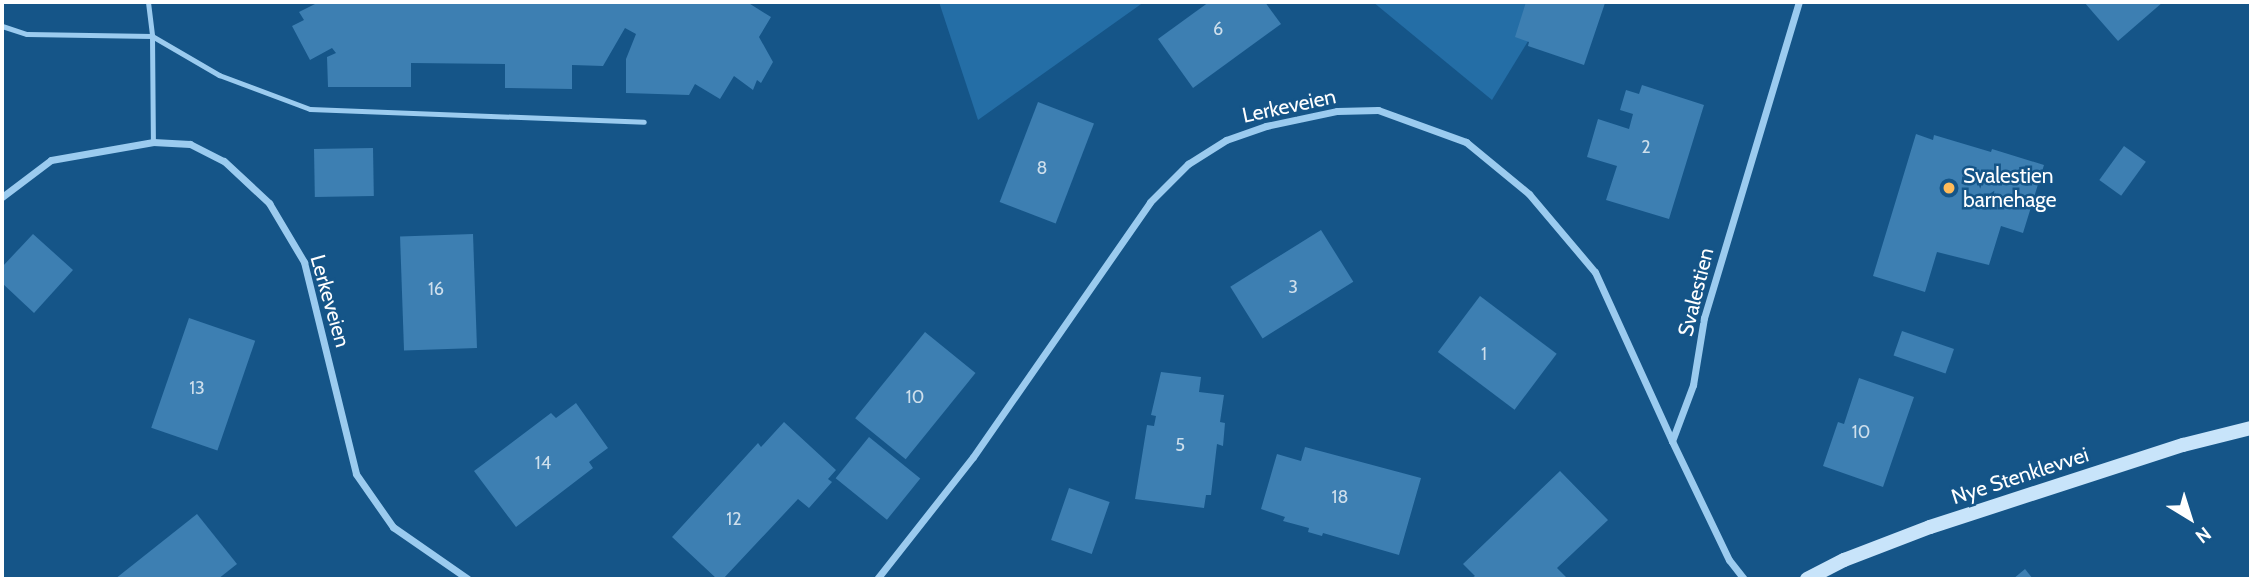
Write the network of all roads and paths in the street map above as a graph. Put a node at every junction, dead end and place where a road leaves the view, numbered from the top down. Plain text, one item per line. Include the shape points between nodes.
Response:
1 (148, 2) edge
2 (1799, 2) edge
3 (2, 26) edge
4 (152, 36) junction
5 (644, 122) dead end
6 (153, 142) junction
7 (2, 197) edge
8 (2251, 428) edge
9 (1672, 441) junction
10 (468, 579) edge
11 (877, 579) edge
12 (1744, 579) edge
13 (1807, 579) edge

1 - 4 lane
2 - 9 street, Svalestien via 1704,318 1693,385
3 - 4 lane via 27,34
4 - 5 lane via 219,75 310,109
4 - 6 lane
6 - 7 street, Lerkeveien via 51,160
6 - 10 street, Lerkeveien via 190,144 225,161 269,203 304,262 356,474 393,527
8 - 13 main road, Nye Stenklevvei via 2183,445 1930,527
9 - 11 street, Lerkeveien via 1595,272 1529,194 1466,142 1378,110 1337,111 1226,140 1188,164 1150,202 973,457
9 - 12 street via 1730,560

